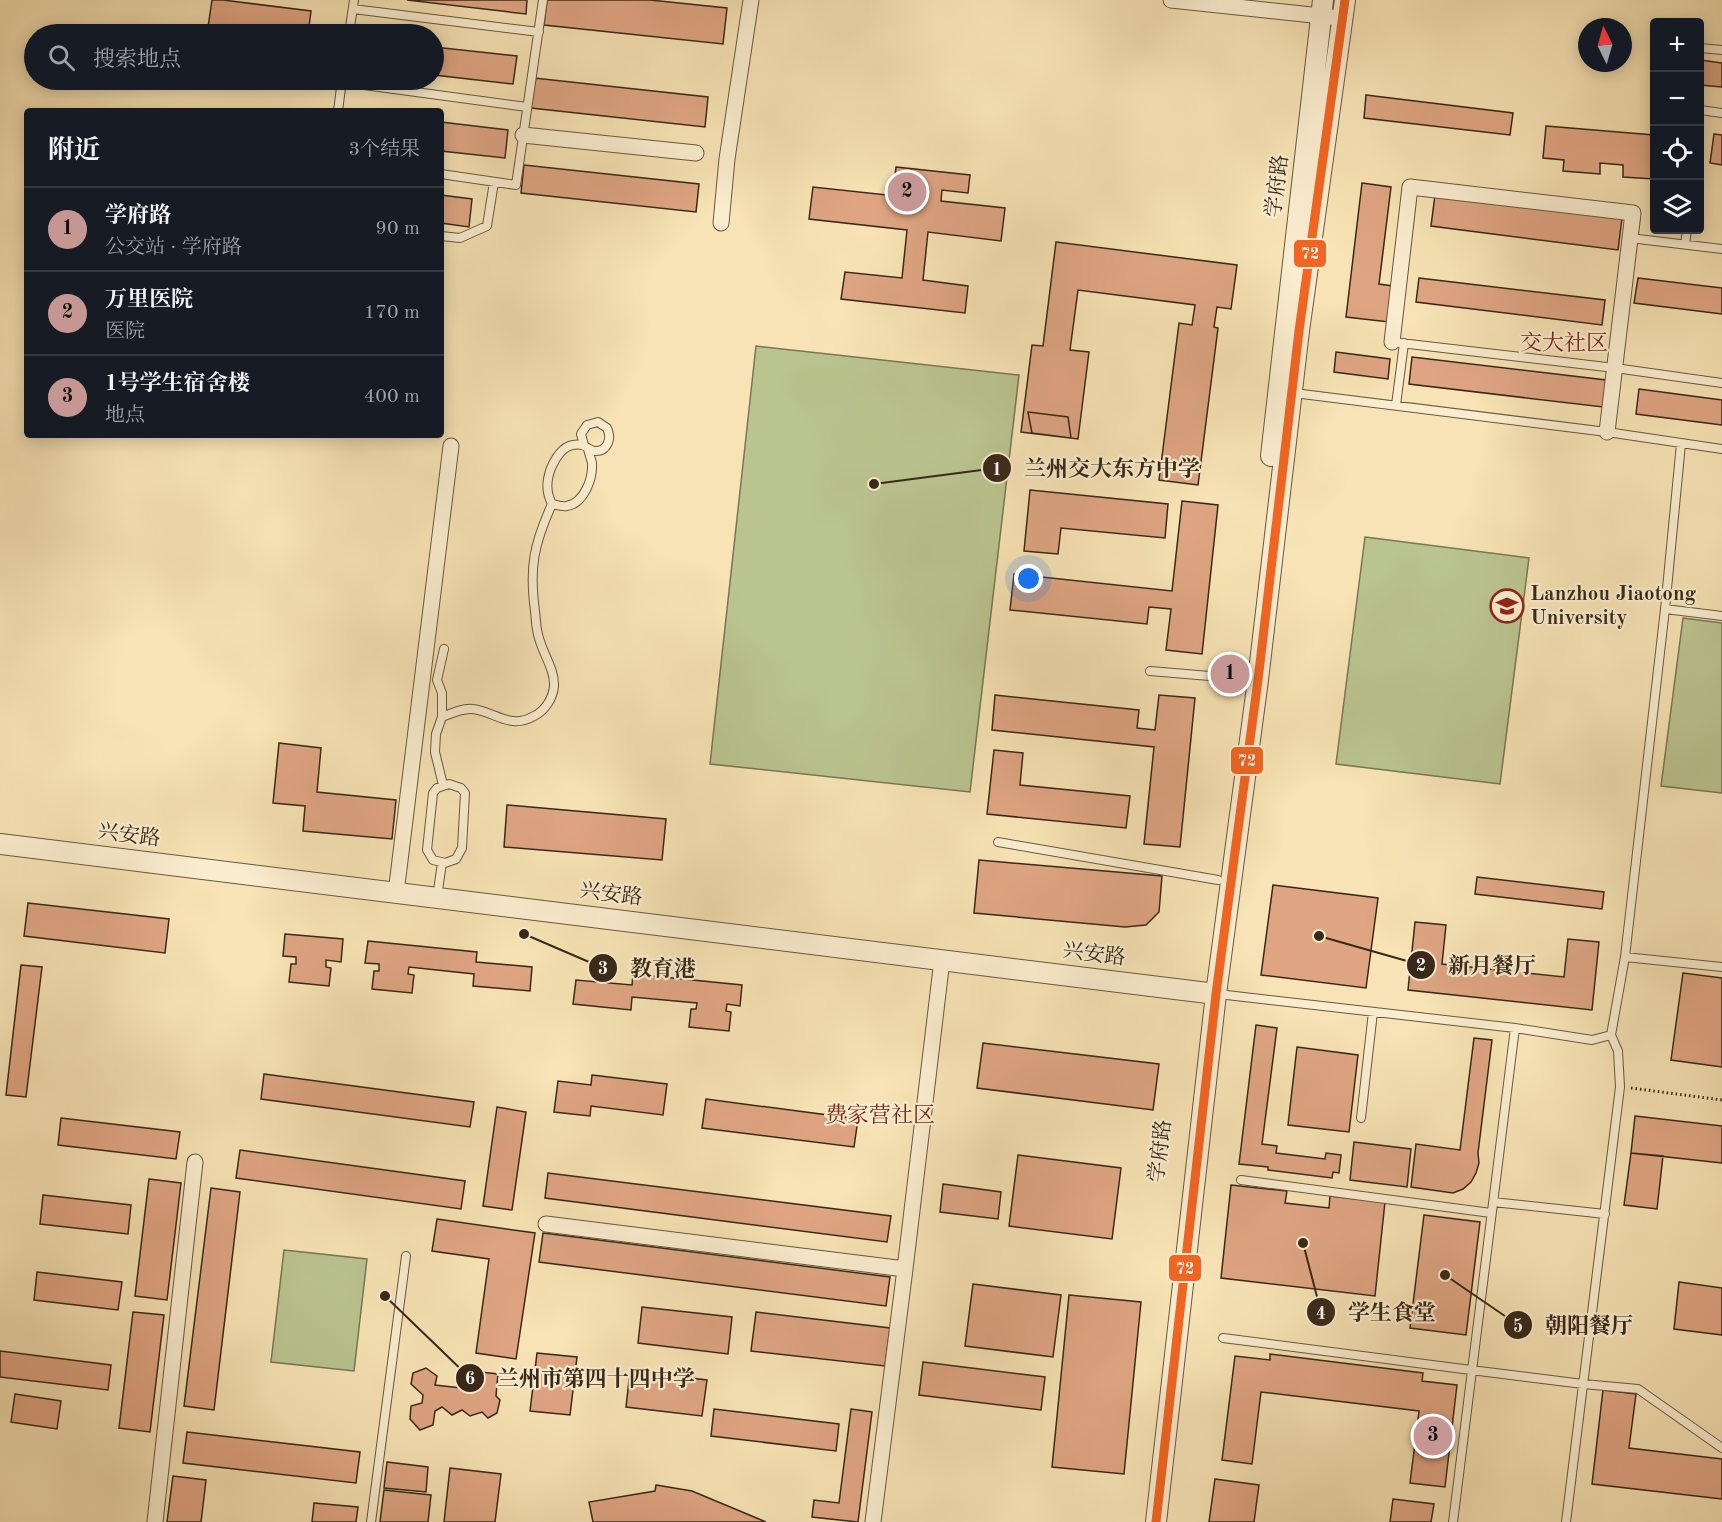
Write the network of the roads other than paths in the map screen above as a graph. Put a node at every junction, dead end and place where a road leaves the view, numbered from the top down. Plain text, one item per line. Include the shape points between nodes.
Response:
1 (543, 0) edge
2 (751, 0) edge
3 (1171, 0) edge
4 (353, 4) edge
5 (1322, 8) edge
6 (1344, 9) edge
7 (350, 24) edge
8 (538, 32) junction
9 (1704, 48) edge
10 (1722, 50) edge
11 (341, 90) edge
12 (406, 90) edge
13 (527, 107) junction
14 (338, 108) edge
15 (1704, 111) edge
16 (1722, 113) edge
17 (524, 135) junction
18 (696, 153) dead end
19 (444, 174) edge
20 (494, 182) junction
21 (721, 223) dead end
22 (1686, 234) edge
23 (444, 236) edge
24 (1630, 238) junction
25 (1685, 244) junction
26 (1722, 249) edge
27 (1398, 343) junction
28 (1615, 368) junction
29 (1722, 383) edge
30 (1292, 393) junction
31 (1396, 405) junction
32 (1607, 432) junction
33 (1681, 444) junction
34 (451, 446) dead end
35 (1722, 449) edge
36 (552, 504) junction
37 (1665, 609) junction
38 (1722, 616) edge
39 (444, 649) dead end
40 (1150, 671) dead end
41 (1252, 679) junction
42 (442, 717) junction
43 (443, 785) junction
44 (998, 842) dead end
45 (0, 844) edge
46 (442, 863) junction
47 (1218, 880) junction
48 (396, 893) junction
49 (436, 898) junction
50 (1625, 957) junction
51 (942, 960) junction
52 (1722, 967) edge
53 (1210, 993) junction
54 (1373, 1012) junction
55 (1515, 1028) junction
56 (1611, 1035) junction
57 (1361, 1118) dead end
58 (195, 1162) dead end
59 (1241, 1180) dead end
60 (1493, 1202) junction
61 (1491, 1213) junction
62 (1605, 1214) junction
63 (546, 1224) dead end
64 (406, 1256) dead end
65 (905, 1269) junction
66 (1223, 1338) dead end
67 (1471, 1370) junction
68 (1583, 1384) junction
69 (1722, 1448) edge
70 (155, 1522) edge
71 (371, 1522) edge
72 (873, 1522) edge
73 (1142, 1522) edge
74 (1156, 1522) edge
75 (1453, 1522) edge
76 (1566, 1522) edge

1 - 8 lane
2 - 21 street
3 - 5 street
4 - 7 lane
4 - 8 lane
5 - 6 street
5 - 41 street, 学府路
6 - 30 street, 学府路
8 - 13 lane
9 - 10 lane
11 - 14 lane
12 - 13 lane
13 - 17 lane
15 - 16 lane
17 - 18 street
17 - 20 lane via 516,185
19 - 20 lane
20 - 23 lane via 487,226 460,238
22 - 25 lane
24 - 25 lane
24 - 27 street via 1633,213 1410,187
24 - 28 street
25 - 26 lane
27 - 28 lane
27 - 31 lane
28 - 29 lane
28 - 32 street
30 - 31 lane
30 - 41 street, 学府路
31 - 32 lane
32 - 33 lane
33 - 35 lane
33 - 37 lane
34 - 48 street
36 - 36 lane via 570,506 580,499 590,480 592,464 586,447 568,447 557,455 547,478
36 - 42 lane via 533,559 538,637 554,686 546,707 524,721 511,722 471,709
37 - 38 lane
37 - 50 lane
39 - 42 lane via 437,680
40 - 41 lane
41 - 47 street, 学府路
41 - 53 street, 学府路
42 - 43 lane via 435,752
43 - 46 lane via 433,793 427,850 433,860
43 - 46 lane via 455,785 465,793 462,848 451,862
44 - 47 lane
45 - 48 street, 兴安路
46 - 49 lane
47 - 53 street, 学府路
48 - 49 street, 兴安路
49 - 51 street, 兴安路
50 - 52 lane
50 - 56 lane
51 - 53 street, 兴安路
51 - 65 street
53 - 54 lane
53 - 73 street, 学府路
53 - 74 street, 学府路
54 - 55 lane
54 - 57 lane
55 - 56 lane via 1592,1040
55 - 60 lane
56 - 62 lane via 1618,1051 1620,1087
58 - 70 street
59 - 61 lane
60 - 61 lane
60 - 62 lane
61 - 67 lane
62 - 68 lane
63 - 65 street
64 - 71 lane
65 - 72 street
66 - 67 lane
67 - 68 lane
67 - 75 lane
68 - 69 lane via 1638,1389
68 - 76 lane

